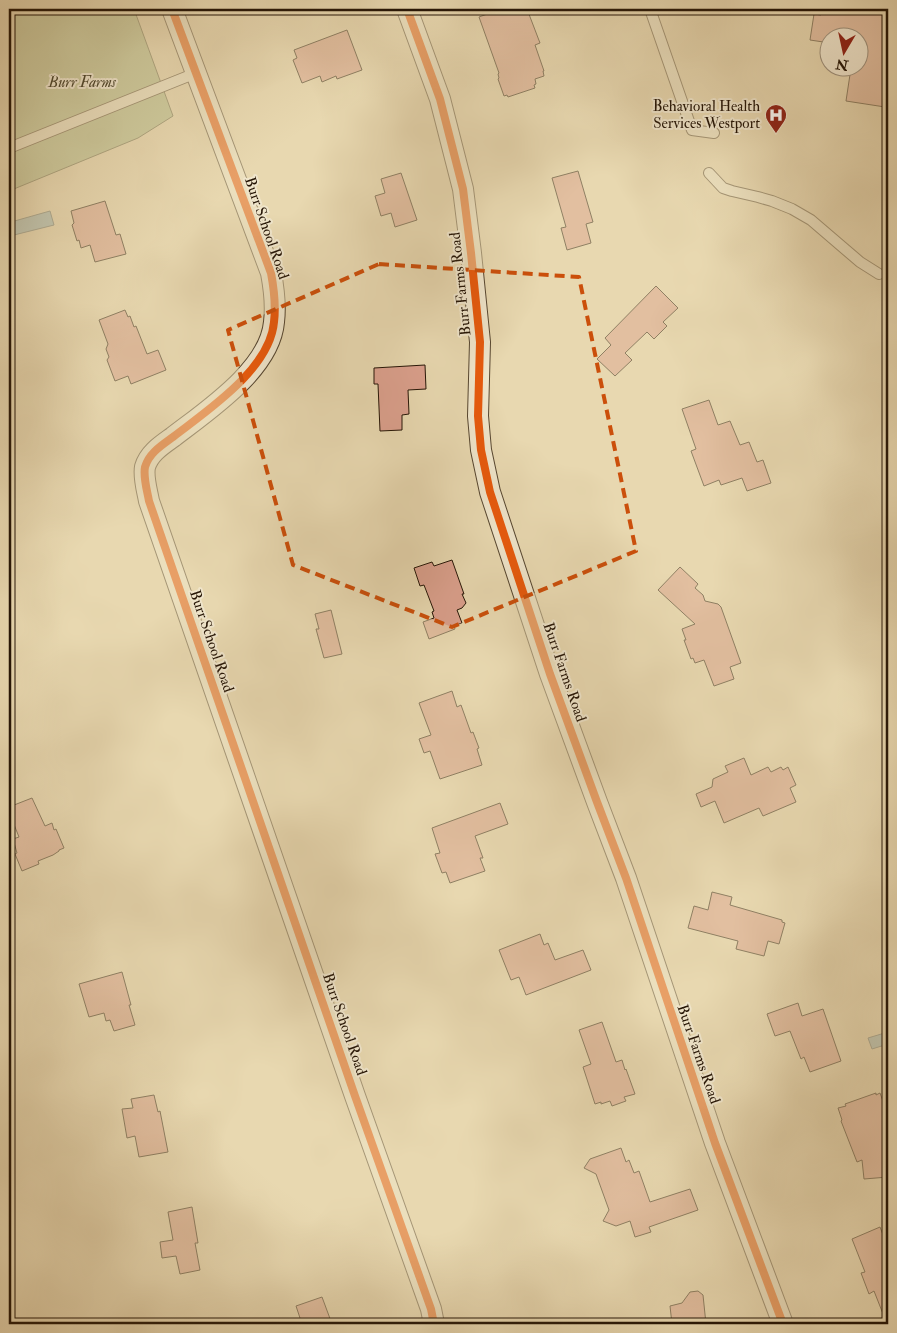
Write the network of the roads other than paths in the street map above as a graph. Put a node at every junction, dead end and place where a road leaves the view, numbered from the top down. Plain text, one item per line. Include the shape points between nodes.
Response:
1 (172, 9) edge
2 (407, 9) edge
3 (650, 9) edge
4 (196, 73) junction
5 (714, 133) dead end
6 (9, 148) edge
7 (709, 173) dead end
8 (879, 274) dead end
9 (434, 1324) edge
10 (783, 1324) edge

1 - 4 street, Burr School Road
2 - 10 street, Burr Farms Road via 440,99 463,189 480,342 481,450 490,492 715,1143
3 - 5 lane via 692,130
4 - 6 lane
4 - 9 street, Burr School Road via 271,273 275,296 274,323 265,352 248,374 222,400 153,452 144,474 149,501
7 - 8 lane via 732,192 772,201 811,220

